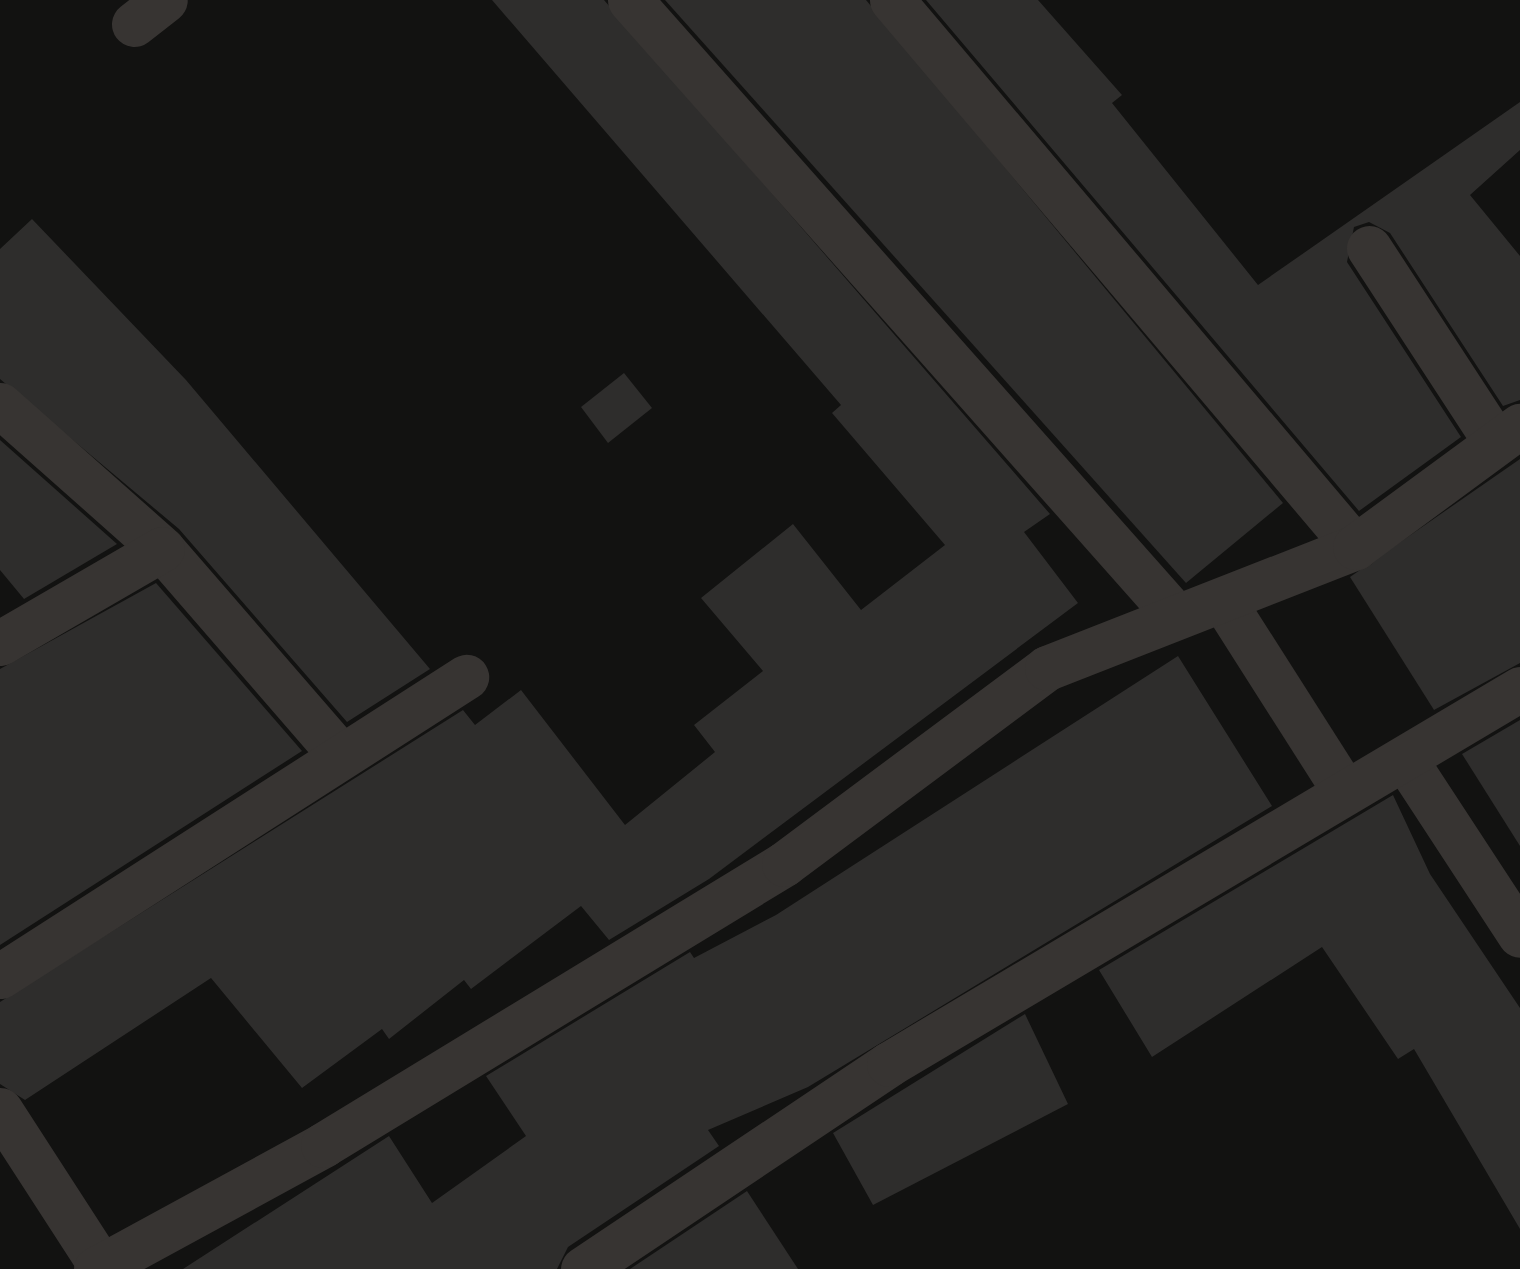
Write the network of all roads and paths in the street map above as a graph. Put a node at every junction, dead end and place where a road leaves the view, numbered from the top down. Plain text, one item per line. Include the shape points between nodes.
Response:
1 (630, 0) edge
2 (892, 0) edge
3 (1370, 248) dead end
4 (0, 405) edge
5 (1507, 433) edge
6 (1355, 547) junction
7 (162, 549) junction
8 (1224, 602) junction
9 (1176, 616) junction
10 (0, 642) edge
11 (466, 677) dead end
12 (1520, 689) edge
13 (341, 756) junction
14 (1408, 764) junction
15 (1342, 787) junction
16 (1517, 923) edge
17 (0, 976) edge
18 (0, 1110) edge
19 (99, 1267) edge
20 (583, 1269) edge

1 - 9 street
2 - 6 street
3 - 5 street
4 - 7 street
5 - 6 street
6 - 8 street
7 - 10 street
7 - 13 street
8 - 9 street
8 - 15 street
9 - 19 street via 1047,668 784,864 323,1145
11 - 13 street
12 - 14 street
13 - 17 street
14 - 15 street
14 - 16 street
15 - 20 street via 889,1064
18 - 19 street

